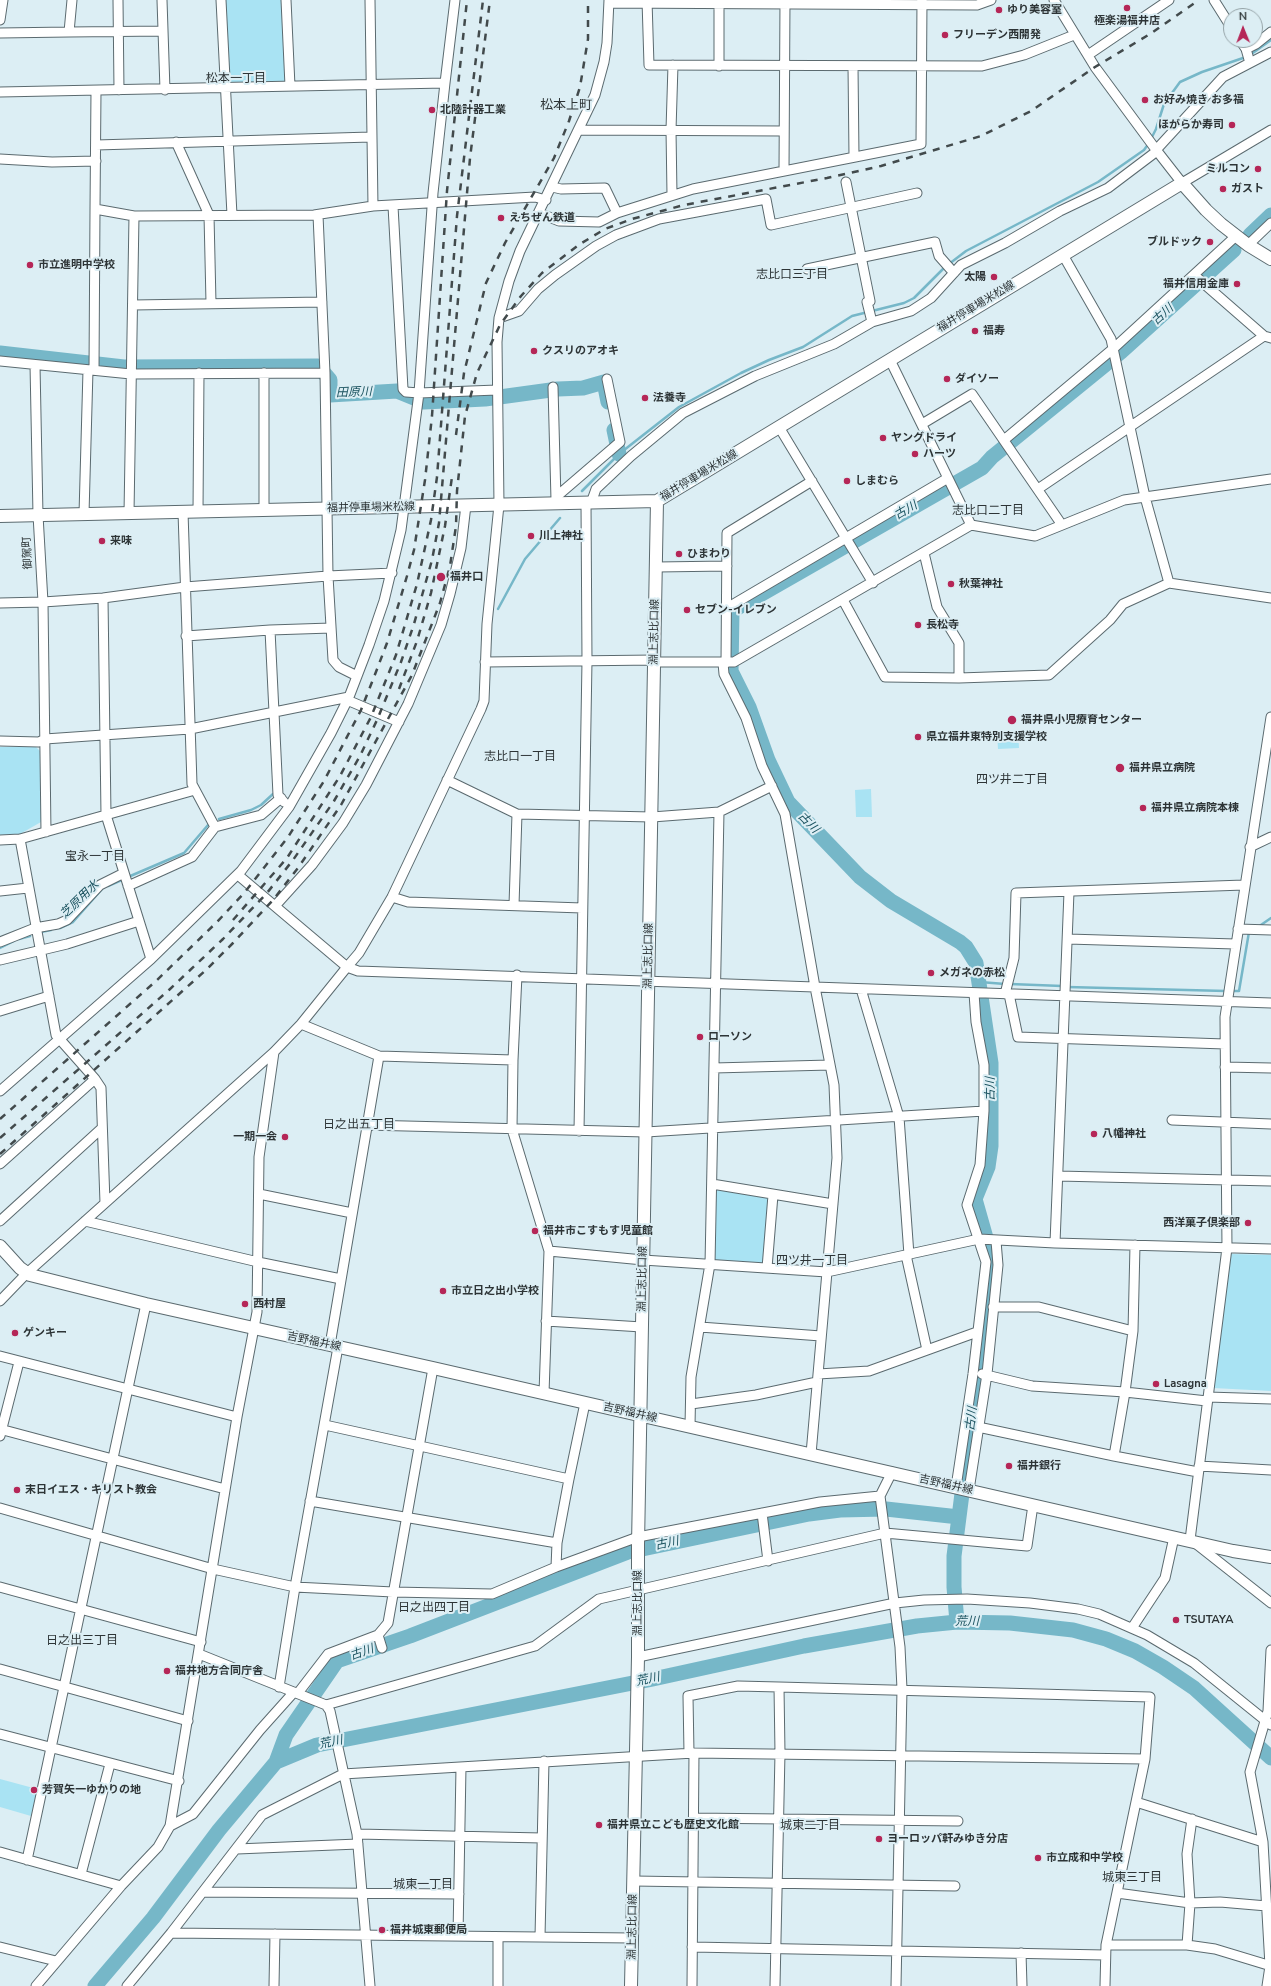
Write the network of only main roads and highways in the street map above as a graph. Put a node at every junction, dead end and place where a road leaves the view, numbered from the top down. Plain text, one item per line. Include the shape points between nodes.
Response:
1 (1271, 259) edge
2 (657, 501) junction
3 (0, 516) edge
4 (0, 1246) edge
5 (641, 1415) junction
6 (1271, 1557) edge
7 (631, 1986) edge

1 - 2 main road, 福井停車場米松線 via 1236,236 1206,210 1182,183
2 - 3 main road, 福井停車場米松線 via 589,503 556,500 498,505
2 - 5 main road, 淵上志比口線
4 - 5 main road, 吉野福井線 via 27,1273 253,1329
5 - 6 main road, 吉野福井線
5 - 7 main road, 淵上志比口線

